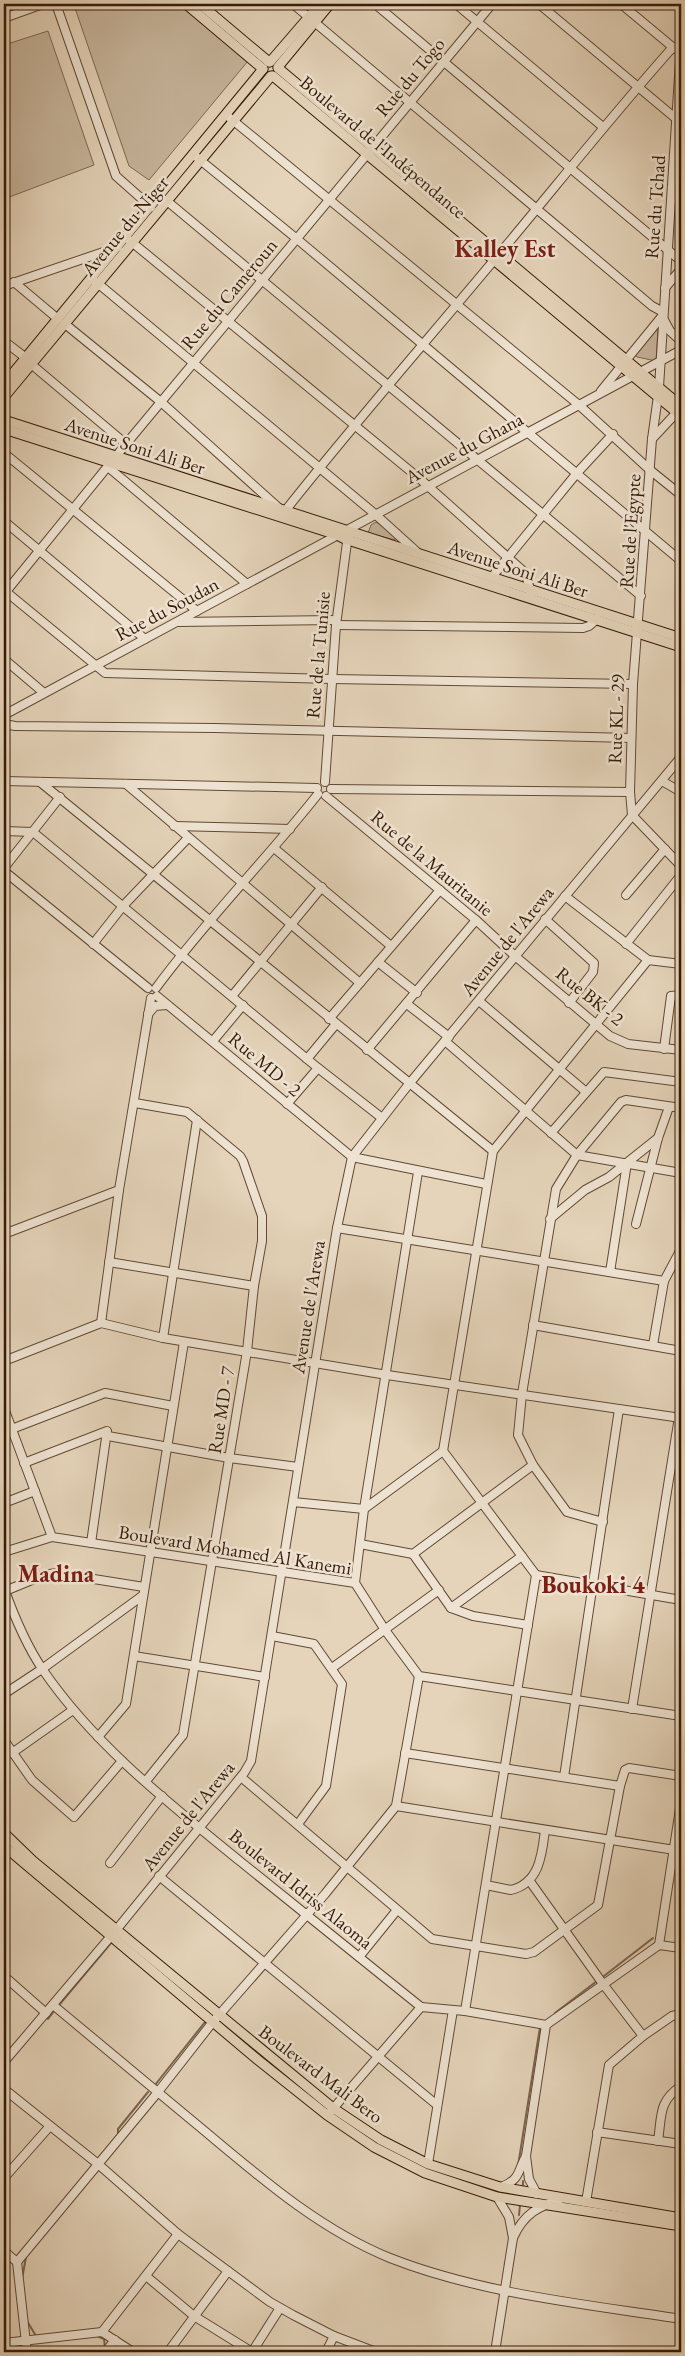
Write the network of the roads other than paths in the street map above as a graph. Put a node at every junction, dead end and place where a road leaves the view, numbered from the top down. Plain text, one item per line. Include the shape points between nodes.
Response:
1 (43, 4) edge
2 (56, 4) edge
3 (186, 4) edge
4 (200, 4) edge
5 (293, 4) edge
6 (320, 4) edge
7 (330, 4) edge
8 (375, 4) edge
9 (456, 4) edge
10 (492, 4) edge
11 (539, 4) edge
12 (622, 4) edge
13 (4, 18) edge
14 (312, 20) junction
15 (478, 21) junction
16 (677, 46) edge
17 (681, 54) edge
18 (444, 62) junction
19 (271, 68) junction
20 (638, 86) junction
21 (680, 86) edge
22 (410, 102) junction
23 (230, 118) junction
24 (679, 122) edge
25 (602, 127) junction
26 (372, 147) junction
27 (366, 156) junction
28 (197, 158) junction
29 (570, 166) junction
30 (672, 187) junction
31 (681, 194) edge
32 (329, 200) junction
33 (167, 201) junction
34 (151, 207) junction
35 (536, 207) junction
36 (296, 239) junction
37 (129, 240) junction
38 (118, 246) junction
39 (668, 250) junction
40 (496, 257) junction
41 (681, 261) edge
42 (681, 269) edge
43 (262, 280) junction
44 (95, 281) junction
45 (14, 282) junction
46 (4, 286) edge
47 (665, 288) junction
48 (455, 304) junction
49 (663, 315) junction
50 (62, 321) junction
51 (228, 321) junction
52 (681, 341) edge
53 (4, 342) edge
54 (423, 344) junction
55 (681, 350) edge
56 (28, 361) junction
57 (661, 361) junction
58 (624, 362) junction
59 (193, 363) junction
60 (637, 373) junction
61 (4, 384) edge
62 (388, 386) junction
63 (658, 391) junction
64 (598, 394) junction
65 (4, 397) edge
66 (161, 402) junction
67 (579, 405) junction
68 (680, 410) edge
69 (4, 420) edge
70 (354, 426) junction
71 (4, 430) edge
72 (528, 432) junction
73 (613, 434) junction
74 (652, 439) junction
75 (126, 444) junction
76 (4, 452) edge
77 (477, 460) junction
78 (112, 462) junction
79 (319, 468) junction
80 (650, 470) junction
81 (577, 473) junction
82 (428, 486) junction
83 (681, 495) edge
84 (75, 509) junction
85 (284, 511) junction
86 (375, 514) junction
87 (543, 516) junction
88 (4, 521) edge
89 (311, 523) junction
90 (646, 532) junction
91 (344, 534) junction
92 (40, 551) junction
93 (418, 553) junction
94 (508, 557) junction
95 (681, 561) edge
96 (424, 563) junction
97 (492, 578) junction
98 (248, 584) junction
99 (4, 592) edge
100 (531, 594) junction
101 (641, 596) junction
102 (197, 611) junction
103 (597, 619) junction
104 (177, 622) junction
105 (336, 622) junction
106 (638, 629) junction
107 (681, 638) edge
108 (145, 639) junction
109 (681, 647) edge
110 (4, 659) edge
111 (95, 667) junction
112 (332, 679) junction
113 (633, 684) junction
114 (44, 694) junction
115 (4, 715) edge
116 (4, 724) edge
117 (328, 731) junction
118 (631, 738) junction
119 (681, 757) edge
120 (4, 781) edge
121 (662, 781) junction
122 (40, 782) junction
123 (325, 782) junction
124 (126, 784) junction
125 (331, 789) junction
126 (630, 792) junction
127 (681, 792) edge
128 (320, 793) junction
129 (60, 797) junction
130 (632, 815) junction
131 (174, 826) junction
132 (290, 829) junction
133 (4, 831) edge
134 (32, 832) junction
135 (188, 838) junction
136 (274, 848) junction
137 (665, 849) junction
138 (681, 866) edge
139 (4, 869) edge
140 (153, 874) junction
141 (681, 875) edge
142 (242, 885) junction
143 (322, 887) junction
144 (440, 890) junction
145 (626, 895) dead end
146 (565, 896) junction
147 (123, 906) junction
148 (210, 920) junction
149 (476, 920) junction
150 (545, 920) junction
151 (291, 925) junction
152 (93, 944) junction
153 (626, 944) junction
154 (392, 946) junction
155 (181, 954) junction
156 (515, 956) junction
157 (648, 960) junction
158 (261, 961) junction
159 (378, 962) junction
160 (681, 964) edge
161 (360, 984) junction
162 (153, 993) junction
163 (416, 993) junction
164 (681, 995) edge
165 (232, 996) junction
166 (479, 1001) junction
167 (569, 1003) junction
168 (407, 1004) junction
169 (167, 1005) junction
170 (243, 1005) junction
171 (148, 1014) junction
172 (332, 1022) junction
173 (596, 1026) junction
174 (447, 1039) junction
175 (212, 1041) junction
176 (664, 1049) junction
177 (367, 1050) junction
178 (681, 1050) edge
179 (307, 1059) junction
180 (318, 1068) junction
181 (559, 1070) junction
182 (681, 1082) edge
183 (409, 1084) junction
184 (585, 1091) junction
185 (135, 1103) junction
186 (287, 1104) junction
187 (669, 1107) junction
188 (681, 1108) edge
189 (526, 1110) junction
190 (382, 1118) junction
191 (197, 1120) junction
192 (551, 1133) junction
193 (658, 1138) junction
194 (493, 1151) junction
195 (577, 1154) junction
196 (352, 1157) junction
197 (627, 1163) junction
198 (651, 1168) junction
199 (418, 1172) junction
200 (681, 1173) edge
201 (486, 1184) junction
202 (119, 1190) junction
203 (550, 1220) junction
204 (636, 1224) dead end
205 (337, 1228) junction
206 (4, 1234) edge
207 (407, 1239) junction
208 (681, 1250) edge
209 (476, 1251) junction
210 (109, 1262) junction
211 (543, 1262) junction
212 (610, 1272) junction
213 (172, 1273) junction
214 (664, 1281) junction
215 (254, 1286) junction
216 (101, 1323) junction
217 (532, 1325) junction
218 (163, 1338) junction
219 (184, 1342) junction
220 (653, 1345) junction
221 (247, 1351) junction
222 (681, 1351) edge
223 (4, 1361) edge
224 (315, 1363) junction
225 (387, 1375) junction
226 (456, 1385) junction
227 (522, 1394) junction
228 (173, 1406) junction
229 (4, 1408) edge
230 (620, 1409) junction
231 (680, 1417) edge
232 (8, 1430) edge
233 (108, 1436) junction
234 (167, 1446) junction
235 (443, 1451) junction
236 (229, 1458) junction
237 (24, 1463) junction
238 (533, 1466) junction
239 (298, 1467) junction
240 (35, 1491) junction
241 (293, 1502) junction
242 (4, 1503) edge
243 (482, 1505) junction
244 (364, 1509) junction
245 (602, 1522) junction
246 (52, 1537) junction
247 (90, 1543) junction
248 (360, 1544) junction
249 (4, 1552) edge
250 (150, 1552) junction
251 (413, 1554) junction
252 (522, 1556) junction
253 (213, 1562) junction
254 (281, 1572) junction
255 (536, 1575) junction
256 (355, 1583) junction
257 (593, 1584) junction
258 (4, 1590) edge
259 (439, 1590) junction
260 (143, 1592) junction
261 (651, 1594) junction
262 (681, 1600) edge
263 (6, 1603) edge
264 (451, 1608) junction
265 (528, 1625) junction
266 (384, 1630) junction
267 (272, 1636) junction
268 (134, 1656) junction
269 (195, 1666) junction
270 (332, 1668) junction
271 (42, 1669) junction
272 (419, 1676) junction
273 (265, 1677) junction
274 (517, 1692) junction
275 (4, 1694) edge
276 (576, 1700) junction
277 (632, 1709) junction
278 (73, 1710) junction
279 (681, 1716) edge
280 (98, 1736) junction
281 (4, 1740) edge
282 (405, 1752) junction
283 (12, 1753) junction
284 (122, 1761) junction
285 (505, 1768) junction
286 (681, 1776) edge
287 (241, 1777) junction
288 (564, 1777) junction
289 (146, 1780) junction
290 (620, 1786) junction
291 (162, 1796) junction
292 (681, 1802) edge
293 (396, 1806) junction
294 (496, 1822) junction
295 (298, 1824) junction
296 (200, 1828) junction
297 (545, 1830) junction
298 (4, 1833) edge
299 (611, 1840) junction
300 (4, 1846) edge
301 (678, 1851) edge
302 (110, 1863) dead end
303 (348, 1867) junction
304 (159, 1876) junction
305 (529, 1880) junction
306 (486, 1885) junction
307 (397, 1910) junction
308 (307, 1915) junction
309 (565, 1930) junction
310 (113, 1933) junction
311 (659, 1945) junction
312 (476, 1946) junction
313 (681, 1948) edge
314 (359, 1957) junction
315 (265, 1963) junction
316 (4, 1976) edge
317 (603, 1984) junction
318 (53, 2005) junction
319 (421, 2007) junction
320 (453, 2010) junction
321 (465, 2011) junction
322 (46, 2013) junction
323 (681, 2014) edge
324 (220, 2015) junction
325 (212, 2023) junction
326 (546, 2025) junction
327 (643, 2036) junction
328 (378, 2057) junction
329 (4, 2062) edge
330 (681, 2086) edge
331 (4, 2089) edge
332 (158, 2092) junction
333 (437, 2105) junction
334 (330, 2111) junction
335 (50, 2126) junction
336 (596, 2132) junction
337 (658, 2140) junction
338 (681, 2144) edge
339 (526, 2156) junction
340 (98, 2164) junction
341 (428, 2164) junction
342 (4, 2178) edge
343 (500, 2187) junction
344 (537, 2194) junction
345 (497, 2197) junction
346 (562, 2198) junction
347 (586, 2202) junction
348 (543, 2205) junction
349 (681, 2218) edge
350 (681, 2226) edge
351 (178, 2234) junction
352 (514, 2238) junction
353 (4, 2252) edge
354 (18, 2262) junction
355 (228, 2272) junction
356 (146, 2276) junction
357 (505, 2290) junction
358 (280, 2308) junction
359 (194, 2316) junction
360 (681, 2319) edge
361 (102, 2332) junction
362 (334, 2336) junction
363 (115, 2340) junction
364 (26, 2341) junction
365 (4, 2343) edge
366 (27, 2352) edge
367 (105, 2352) edge
368 (133, 2352) edge
369 (168, 2352) edge
370 (252, 2352) edge
371 (326, 2352) edge
372 (376, 2352) edge
373 (495, 2352) edge

1 - 13 street
2 - 34 street via 116,176
3 - 19 main road, Boulevard de l'Indépendance
4 - 19 main road, Boulevard de l'Indépendance
5 - 14 street
6 - 14 main road, Avenue du Niger
7 - 14 main road, Avenue du Niger
8 - 18 street
9 - 15 street
10 - 15 street, Rue du Togo
11 - 20 street
12 - 16 street
14 - 19 main road, Avenue du Niger
14 - 22 street
15 - 18 street, Rue du Togo
15 - 25 street
16 - 17 street, Rue du Tchad
16 - 20 street
17 - 21 street, Rue du Tchad
18 - 22 street, Rue du Togo
18 - 29 street
19 - 23 main road, Avenue du Niger
19 - 26 main road, Boulevard de l'Indépendance
19 - 27 main road, Boulevard de l'Indépendance
20 - 24 street
20 - 25 street
21 - 24 street, Rue du Tchad
22 - 26 street, Rue du Togo
22 - 35 street
23 - 28 main road, Avenue du Niger
23 - 32 street
24 - 30 street, Rue du Tchad
25 - 29 street
26 - 27 street, Rue du Cameroun
26 - 40 main road, Boulevard de l'Indépendance
27 - 32 street, Rue du Cameroun
27 - 40 main road, Boulevard de l'Indépendance
28 - 33 main road, Avenue du Niger
28 - 34 main road, Avenue du Niger
28 - 36 street
29 - 35 street
29 - 39 street
30 - 31 street
30 - 39 street, Rue du Tchad
32 - 36 street, Rue du Cameroun
32 - 48 street
33 - 37 main road, Avenue du Niger
33 - 43 street
34 - 37 main road, Avenue du Niger
35 - 40 street
35 - 49 street
36 - 43 street, Rue du Cameroun
36 - 54 street
37 - 38 main road, Avenue du Niger
37 - 44 main road, Avenue du Niger
37 - 51 street
38 - 44 main road, Avenue du Niger
38 - 45 street
39 - 41 street
39 - 47 street, Rue du Tchad
40 - 48 street
40 - 58 main road, Boulevard de l'Indépendance
42 - 47 street
43 - 51 street, Rue du Cameroun
43 - 62 street
44 - 50 main road, Avenue du Niger
44 - 59 street
45 - 46 street
45 - 50 street
47 - 49 street, Rue du Tchad
48 - 54 street
48 - 67 street
49 - 52 street via 670,331
49 - 57 street, Rue du Tchad
49 - 58 street
50 - 56 main road, Avenue du Niger
50 - 66 street
51 - 59 street, Rue du Cameroun
51 - 70 street
53 - 56 street
54 - 62 street
54 - 72 street
55 - 57 street, Avenue du Ghana
56 - 61 main road, Avenue du Niger
56 - 65 main road, Avenue du Niger
56 - 75 street
57 - 60 street, Avenue du Ghana
57 - 63 street, Rue du Tchad
58 - 60 main road, Boulevard de l'Indépendance
58 - 64 street, Avenue du Ghana
59 - 66 street, Rue du Cameroun
59 - 79 street
60 - 63 main road, Boulevard de l'Indépendance
60 - 64 street, Avenue du Ghana
62 - 70 street
62 - 77 street
63 - 68 main road, Boulevard de l'Indépendance
63 - 74 street
64 - 67 street, Avenue du Ghana
66 - 75 street, Rue du Cameroun
66 - 85 street
67 - 72 street, Avenue du Ghana
67 - 73 street
68 - 74 street
69 - 78 main road, Avenue Soni Ali Ber
70 - 79 street
70 - 82 street
71 - 78 main road, Avenue Soni Ali Ber
72 - 77 street, Avenue du Ghana
72 - 81 street
73 - 80 street
73 - 81 street
74 - 80 street, Rue de l'Egypte
75 - 78 street, Rue du Cameroun
76 - 84 street
77 - 82 street, Avenue du Ghana
77 - 87 street
78 - 84 street, Rue du Cameroun
78 - 85 main road, Avenue Soni Ali Ber
78 - 89 main road, Avenue Soni Ali Ber
78 - 98 street
79 - 85 street
79 - 86 street
80 - 83 street
80 - 90 street, Rue de l'Egypte
81 - 87 street
81 - 90 street
82 - 86 street, Avenue du Ghana
82 - 94 street
84 - 92 street, Rue du Cameroun
84 - 102 street
85 - 89 main road, Avenue Soni Ali Ber
86 - 91 street, Avenue du Ghana
86 - 93 street
87 - 94 street
87 - 101 street
88 - 92 street
89 - 91 main road
90 - 95 street
90 - 101 street, Rue de l'Egypte
91 - 93 main road, Avenue Soni Ali Ber
91 - 96 main road, Avenue Soni Ali Ber
91 - 98 street, Rue du Soudan
91 - 105 street, Rue de la Tunisie
92 - 99 street, Rue du Cameroun
92 - 108 street
93 - 96 street
93 - 97 main road, Avenue Soni Ali Ber
94 - 97 street
94 - 100 street via 527,578
96 - 100 main road, Avenue Soni Ali Ber
97 - 100 main road, Avenue Soni Ali Ber
98 - 102 street, Rue du Soudan
99 - 111 street
100 - 103 main road, Avenue Soni Ali Ber
100 - 106 main road, Avenue Soni Ali Ber
101 - 106 street, Rue de l'Egypte
102 - 104 street, Rue du Soudan
103 - 105 street via 583,628
103 - 106 main road, Avenue Soni Ali Ber
104 - 105 street
104 - 108 street, Rue du Soudan
105 - 112 street, Rue de la Tunisie
106 - 107 main road, Avenue Soni Ali Ber
106 - 109 main road, Avenue Soni Ali Ber
106 - 113 street, Rue KL - 29
108 - 111 street, Rue du Soudan
110 - 114 street
111 - 112 street via 104,673
111 - 114 street, Rue du Soudan
112 - 113 street
112 - 117 street, Rue de la Tunisie
113 - 118 street, Rue KL - 29
114 - 115 street, Rue du Soudan
116 - 117 street
117 - 118 street
117 - 123 street, Rue de la Tunisie
118 - 126 street, Rue KL - 29
119 - 121 street, Avenue de l'Arewa
120 - 122 street
121 - 127 street
121 - 130 street, Avenue de l'Arewa
122 - 124 street
122 - 129 street
123 - 125 street
123 - 128 street via 320,783
124 - 128 street
124 - 131 street
125 - 126 street
125 - 128 street
126 - 130 street, Rue KL - 29
128 - 132 street
128 - 144 street, Rue de la Mauritanie
129 - 134 street
129 - 140 street
130 - 137 street
130 - 146 street, Avenue de l'Arewa
131 - 132 street
131 - 135 street
132 - 136 street
133 - 134 street
134 - 139 street
134 - 147 street
135 - 140 street
135 - 142 street
136 - 142 street
136 - 143 street
137 - 138 street
137 - 145 street
139 - 152 street, Rue MD - 2
140 - 147 street
140 - 148 street
141 - 153 street
142 - 148 street
142 - 151 street
143 - 151 street
143 - 154 street
144 - 149 street, Rue de la Mauritanie
144 - 154 street
146 - 150 street, Avenue de l'Arewa
146 - 153 street
147 - 152 street
147 - 155 street
148 - 155 street
148 - 158 street
149 - 156 street, Rue de la Mauritanie
149 - 163 street
150 - 156 street, Avenue de l'Arewa
150 - 167 street via 594,964 593,972
151 - 158 street
151 - 161 street
152 - 162 street, Rue MD - 2
153 - 157 street
154 - 159 street
155 - 162 street
155 - 165 street
156 - 166 street, Avenue de l'Arewa
156 - 167 street, Rue BK - 2
157 - 160 street
157 - 173 street
158 - 165 street
158 - 172 street
159 - 161 street
159 - 163 street
161 - 172 street
162 - 169 street, Rue MD - 2
162 - 171 street
163 - 168 street
164 - 176 street via 671,996
165 - 170 street
166 - 174 street, Avenue de l'Arewa
166 - 181 street
167 - 173 street, Rue BK - 2
168 - 174 street
168 - 177 street
169 - 171 street via 155,1006
169 - 175 street, Rue MD - 2
170 - 175 street
170 - 179 street
171 - 185 street
172 - 177 street
172 - 179 street
173 - 176 street, Rue BK - 2 via 621,1041
173 - 181 street
174 - 183 street, Avenue de l'Arewa
174 - 189 street
175 - 186 street, Rue MD - 2
176 - 178 street, Rue BK - 2
177 - 183 street
179 - 180 street
180 - 186 street
180 - 190 street
181 - 184 street
181 - 189 street
182 - 184 street via 604,1072
183 - 190 street, Avenue de l'Arewa
183 - 194 street
184 - 192 street
185 - 191 street, Rue MD - 7 via 183,1110
185 - 202 street
186 - 196 street, Rue MD - 2
187 - 188 street
187 - 193 street
187 - 195 street via 623,1100
189 - 192 street
189 - 194 street
190 - 196 street, Avenue de l'Arewa
191 - 213 street
191 - 215 street, Rue MD - 7 via 243,1161 259,1204 262,1241
192 - 195 street
193 - 197 street
193 - 198 street
194 - 201 street
195 - 197 street
195 - 203 street via 556,1189
196 - 199 street
196 - 205 street, Avenue de l'Arewa
197 - 198 street
197 - 203 street via 586,1190
197 - 212 street
198 - 200 street
198 - 204 street
199 - 201 street
199 - 207 street
201 - 209 street
202 - 206 street
202 - 210 street
203 - 211 street
205 - 207 street
205 - 224 street, Avenue de l'Arewa
207 - 209 street
207 - 225 street
208 - 214 street
209 - 211 street
209 - 226 street
210 - 213 street
210 - 216 street
211 - 212 street
211 - 217 street
212 - 214 street
213 - 215 street
213 - 218 street
214 - 220 street
215 - 221 street, Rue MD - 7
216 - 218 street
216 - 223 street
217 - 220 street
217 - 227 street
218 - 219 street
219 - 221 street
219 - 228 street
220 - 222 street
221 - 224 street
221 - 236 street, Rue MD - 7
224 - 225 street
224 - 239 street, Avenue de l'Arewa
225 - 226 street
225 - 244 street
226 - 227 street
226 - 235 street
227 - 230 street
227 - 238 street via 518,1435
228 - 232 street via 105,1393
228 - 234 street
229 - 232 street
230 - 231 street
230 - 245 street
231 - 261 street
232 - 237 street
233 - 234 street
233 - 237 street via 107,1431
233 - 247 street
234 - 236 street
234 - 250 street
235 - 243 street
235 - 244 street
236 - 239 street
236 - 253 street, Rue MD - 7
237 - 240 street
238 - 243 street
238 - 245 street via 567,1512
239 - 241 street, Avenue de l'Arewa
240 - 242 street
240 - 246 street
241 - 244 street
241 - 254 street, Avenue de l'Arewa
243 - 251 street
243 - 252 street
244 - 248 street
245 - 257 street
246 - 247 street, Boulevard Mohamed Al Kanemi
246 - 249 street
247 - 250 street, Boulevard Mohamed Al Kanemi
248 - 251 street
248 - 256 street
250 - 253 street, Boulevard Mohamed Al Kanemi
250 - 260 street
251 - 259 street
252 - 255 street
252 - 264 street
253 - 254 street, Boulevard Mohamed Al Kanemi
253 - 269 street, Rue MD - 7
254 - 256 street, Boulevard Mohamed Al Kanemi
254 - 267 street, Avenue de l'Arewa
255 - 257 street
255 - 265 street
256 - 266 street, Boulevard Mohamed Al Kanemi
257 - 261 street
257 - 276 street
258 - 260 street via 56,1573
258 - 263 street, Boulevard Idriss Alaoma
259 - 264 street
259 - 266 street
260 - 268 street
260 - 271 street
261 - 262 street
261 - 277 street
263 - 271 street, Boulevard Idriss Alaoma
264 - 265 street via 473,1616
265 - 274 street
266 - 270 street
266 - 272 street, Boulevard Mohamed Al Kanemi
267 - 270 street via 314,1644
267 - 273 street, Avenue de l'Arewa
268 - 269 street
268 - 280 street via 125,1707
269 - 273 street
269 - 289 street, Rue MD - 7 via 182,1738
270 - 295 street via 342,1687 326,1786
271 - 275 street
271 - 278 street, Boulevard Idriss Alaoma
272 - 274 street
272 - 282 street
273 - 287 street, Avenue de l'Arewa via 251,1761
274 - 276 street
274 - 285 street
276 - 277 street
276 - 288 street
277 - 279 street
278 - 280 street, Boulevard Idriss Alaoma
278 - 283 street
280 - 284 street, Boulevard Idriss Alaoma
281 - 283 street
282 - 285 street
282 - 293 street
283 - 284 street via 39,1787 74,1817
284 - 289 street, Boulevard Idriss Alaoma
285 - 288 street
285 - 294 street
286 - 290 street via 629,1768 625,1770
287 - 295 street
287 - 296 street, Avenue de l'Arewa
288 - 290 street
289 - 291 street, Boulevard Idriss Alaoma
290 - 299 street
291 - 296 street, Boulevard Idriss Alaoma
291 - 302 street
292 - 301 street
293 - 294 street
293 - 303 street
294 - 297 street
294 - 306 street
295 - 303 street
296 - 304 street, Avenue de l'Arewa
296 - 308 street, Boulevard Idriss Alaoma
297 - 299 street
297 - 305 street via 540,1864
298 - 310 main road, Boulevard Mali Bero
299 - 301 street
299 - 309 street via 598,1904
300 - 310 main road, Boulevard Mali Bero
301 - 311 street
303 - 307 street
303 - 308 street
304 - 310 street, Avenue de l'Arewa
304 - 315 street
305 - 306 street via 511,1890
305 - 309 street
306 - 312 street
307 - 312 street via 432,1939
307 - 314 street
308 - 314 street, Boulevard Idriss Alaoma
308 - 315 street
309 - 312 street via 530,1954
309 - 317 street
310 - 318 street, Avenue de l'Arewa
310 - 324 main road, Boulevard Mali Bero
310 - 325 main road, Boulevard Mali Bero
311 - 313 street
311 - 317 street
312 - 321 street
314 - 319 street, Boulevard Idriss Alaoma
315 - 324 street
315 - 328 street
316 - 322 street
317 - 326 street
317 - 327 street
318 - 322 street, Avenue de l'Arewa
318 - 332 street
319 - 320 street
319 - 328 street
320 - 321 street
320 - 333 street
321 - 326 street
322 - 329 street, Avenue de l'Arewa
323 - 327 street via 672,2016
324 - 325 street
324 - 334 main road, Boulevard Mali Bero
325 - 332 street
325 - 334 main road, Boulevard Mali Bero
326 - 339 street
327 - 336 street via 609,2065
328 - 333 street
328 - 334 street
330 - 337 street via 665,2101
331 - 335 street
332 - 340 street
332 - 357 street via 275,2190 348,2237 431,2272
333 - 341 street
334 - 341 main road, Boulevard Mali Bero
334 - 345 main road, Boulevard Mali Bero via 374,2147 425,2173
335 - 340 street
335 - 342 street
336 - 337 street
336 - 347 street
337 - 338 street
339 - 343 street via 518,2177
339 - 344 street via 529,2179
340 - 351 street
340 - 354 street
341 - 343 main road, Boulevard Mali Bero
343 - 344 main road, Boulevard Mali Bero
344 - 346 main road, Boulevard Mali Bero
345 - 348 main road, Boulevard Mali Bero
345 - 352 street via 509,2216
346 - 347 main road, Boulevard Mali Bero
346 - 348 street
347 - 349 main road, Boulevard Mali Bero
348 - 350 main road, Boulevard Mali Bero
348 - 352 street via 520,2223
351 - 355 street
351 - 356 street
352 - 357 street
353 - 354 street
354 - 364 street
355 - 358 street
355 - 359 street
356 - 359 street
356 - 361 street
357 - 360 street
357 - 373 street
358 - 362 street
358 - 370 street
359 - 369 street
359 - 370 street
361 - 363 street
361 - 364 street
362 - 371 street
362 - 372 street
363 - 367 street
363 - 368 street
364 - 365 street
364 - 366 street

